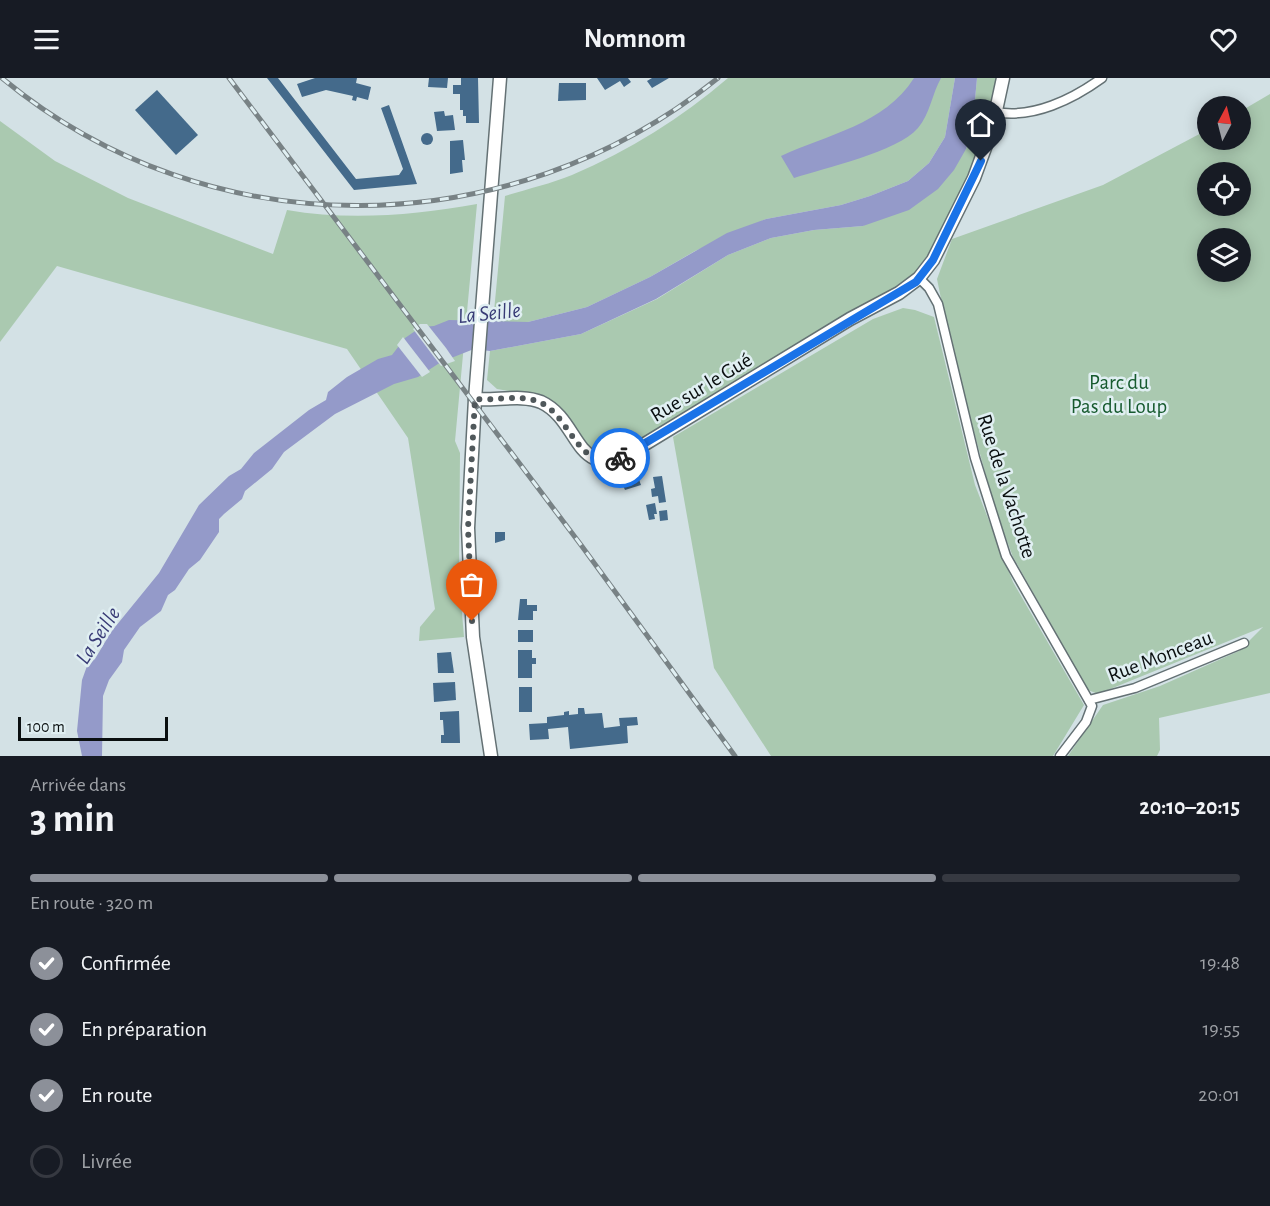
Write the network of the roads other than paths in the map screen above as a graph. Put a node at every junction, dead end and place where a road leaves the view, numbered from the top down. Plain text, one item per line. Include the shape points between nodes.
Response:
1 (500, 78) edge
2 (1003, 78) edge
3 (1102, 78) edge
4 (996, 112) junction
5 (919, 278) junction
6 (475, 399) junction
7 (1244, 643) dead end
8 (1089, 700) junction
9 (491, 756) edge
10 (1060, 756) edge

1 - 6 street
2 - 4 street, Rue sur le Gué
3 - 4 street via 1060,104 1040,110
4 - 5 street, Rue sur le Gué via 988,145 962,204 933,260
5 - 6 street, Rue sur le Gué via 614,460 601,461 586,453 542,402
5 - 8 street, Rue de la Vachotte via 938,304 975,458 1006,555
6 - 9 street via 468,506 469,581
7 - 8 street, Rue Monceau via 1135,688
8 - 10 street via 1091,712

